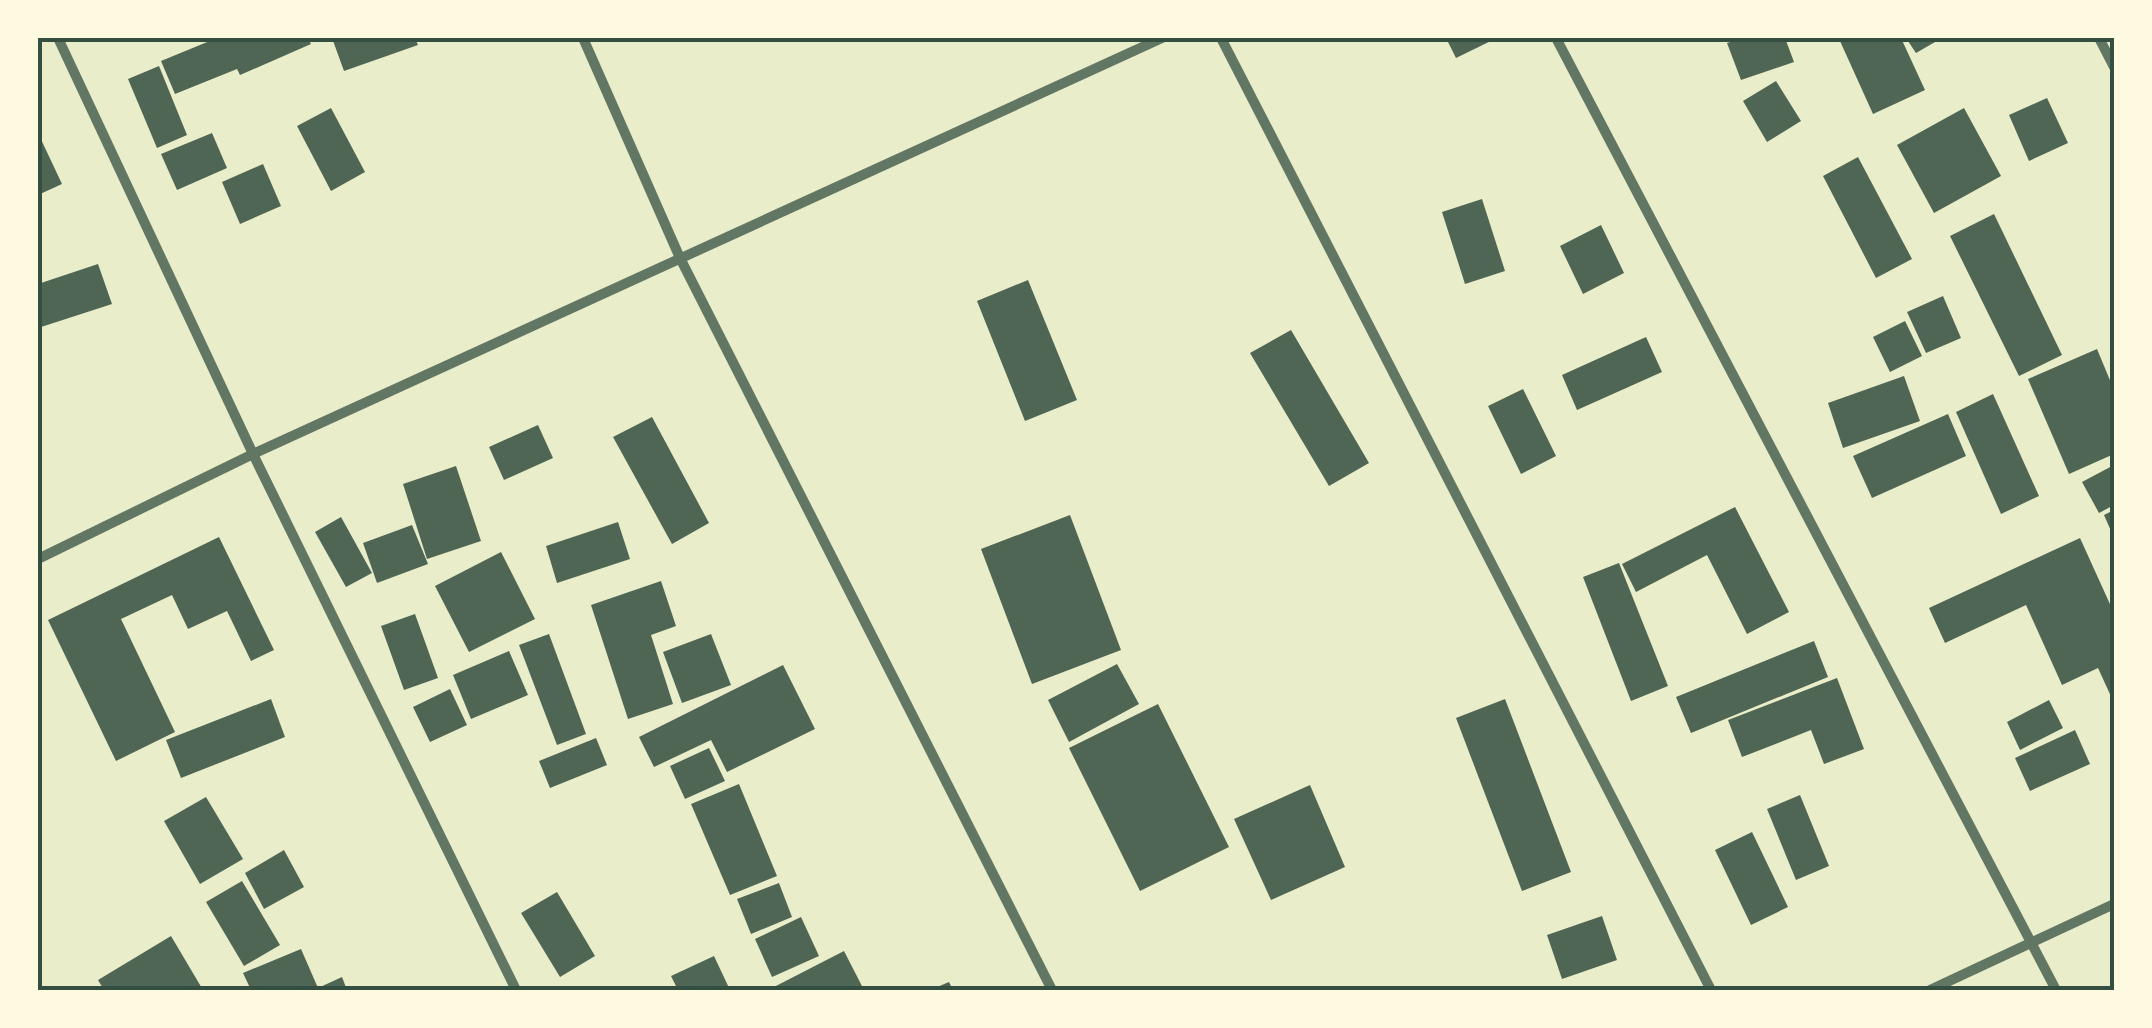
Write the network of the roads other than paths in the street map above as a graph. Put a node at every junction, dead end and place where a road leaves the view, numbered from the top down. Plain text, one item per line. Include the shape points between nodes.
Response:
1 (58, 38) edge
2 (583, 38) edge
3 (1162, 38) edge
4 (1221, 38) edge
5 (1556, 38) edge
6 (2099, 38) edge
7 (2114, 67) edge
8 (680, 258) junction
9 (253, 454) junction
10 (38, 559) edge
11 (2114, 904) edge
12 (2030, 944) junction
13 (516, 990) edge
14 (1052, 990) edge
15 (1710, 990) edge
16 (1930, 990) edge
17 (2056, 990) edge

1 - 9 street
2 - 8 street
3 - 8 street
4 - 15 street
5 - 12 street
6 - 7 street
8 - 9 street
8 - 14 street
9 - 10 street
9 - 13 street
11 - 12 street
12 - 16 street
12 - 17 street

